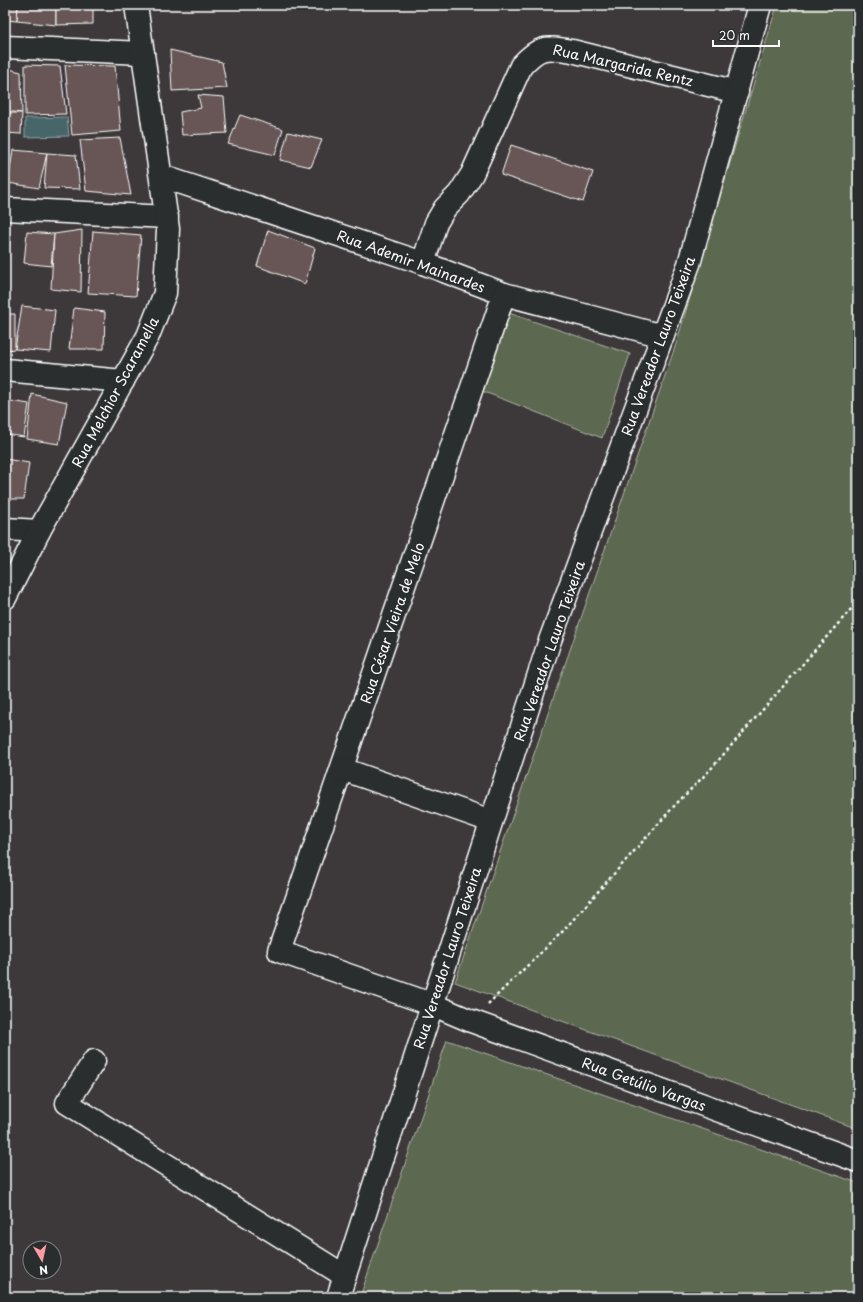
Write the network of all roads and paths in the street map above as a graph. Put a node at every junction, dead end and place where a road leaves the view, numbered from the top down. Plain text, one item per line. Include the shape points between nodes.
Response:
1 (136, 5) edge
2 (760, 5) edge
3 (5, 47) edge
4 (143, 54) junction
5 (737, 92) junction
6 (161, 176) junction
7 (5, 209) edge
8 (167, 217) junction
9 (423, 263) junction
10 (504, 294) junction
11 (663, 336) junction
12 (5, 370) edge
13 (123, 381) junction
14 (5, 530) edge
15 (39, 531) junction
16 (5, 598) edge
17 (858, 601) edge
18 (342, 769) junction
19 (491, 821) junction
20 (280, 951) joint
21 (431, 1004) junction
22 (471, 1021) junction
23 (94, 1061) dead end
24 (858, 1161) edge
25 (346, 1276) junction
26 (338, 1297) edge

1 - 4 street, Rua Melchior Scaramella
2 - 5 street, Rua Vereador Lauro Teixeira
3 - 4 street
4 - 6 street, Rua Melchior Scaramella
5 - 9 street, Rua Margarida Rentz via 572,51 547,48 532,54 521,66 472,174 436,223
5 - 11 street, Rua Vereador Lauro Teixeira via 689,264
6 - 8 street, Rua Melchior Scaramella
6 - 9 street, Rua Ademir Mainardes
7 - 8 street
8 - 13 street, Rua Melchior Scaramella via 168,263 165,293 148,336
9 - 10 street, Rua Ademir Mainardes
10 - 11 street, Rua Ademir Mainardes
10 - 18 street, Rua César Vieira de Melo
11 - 19 street, Rua Vereador Lauro Teixeira via 549,643
12 - 13 street
13 - 15 street, Rua Melchior Scaramella
14 - 15 street
15 - 16 street, Rua Melchior Scaramella
17 - 22 path via 563,932
18 - 19 street
18 - 20 street, Rua César Vieira de Melo
19 - 21 street, Rua Vereador Lauro Teixeira
20 - 21 street, Rua Getúlio Vargas
21 - 22 street, Rua Getúlio Vargas
21 - 25 street, Rua Vereador Lauro Teixeira
22 - 24 street, Rua Getúlio Vargas
23 - 25 street via 67,1103
25 - 26 street, Rua Vereador Lauro Teixeira

